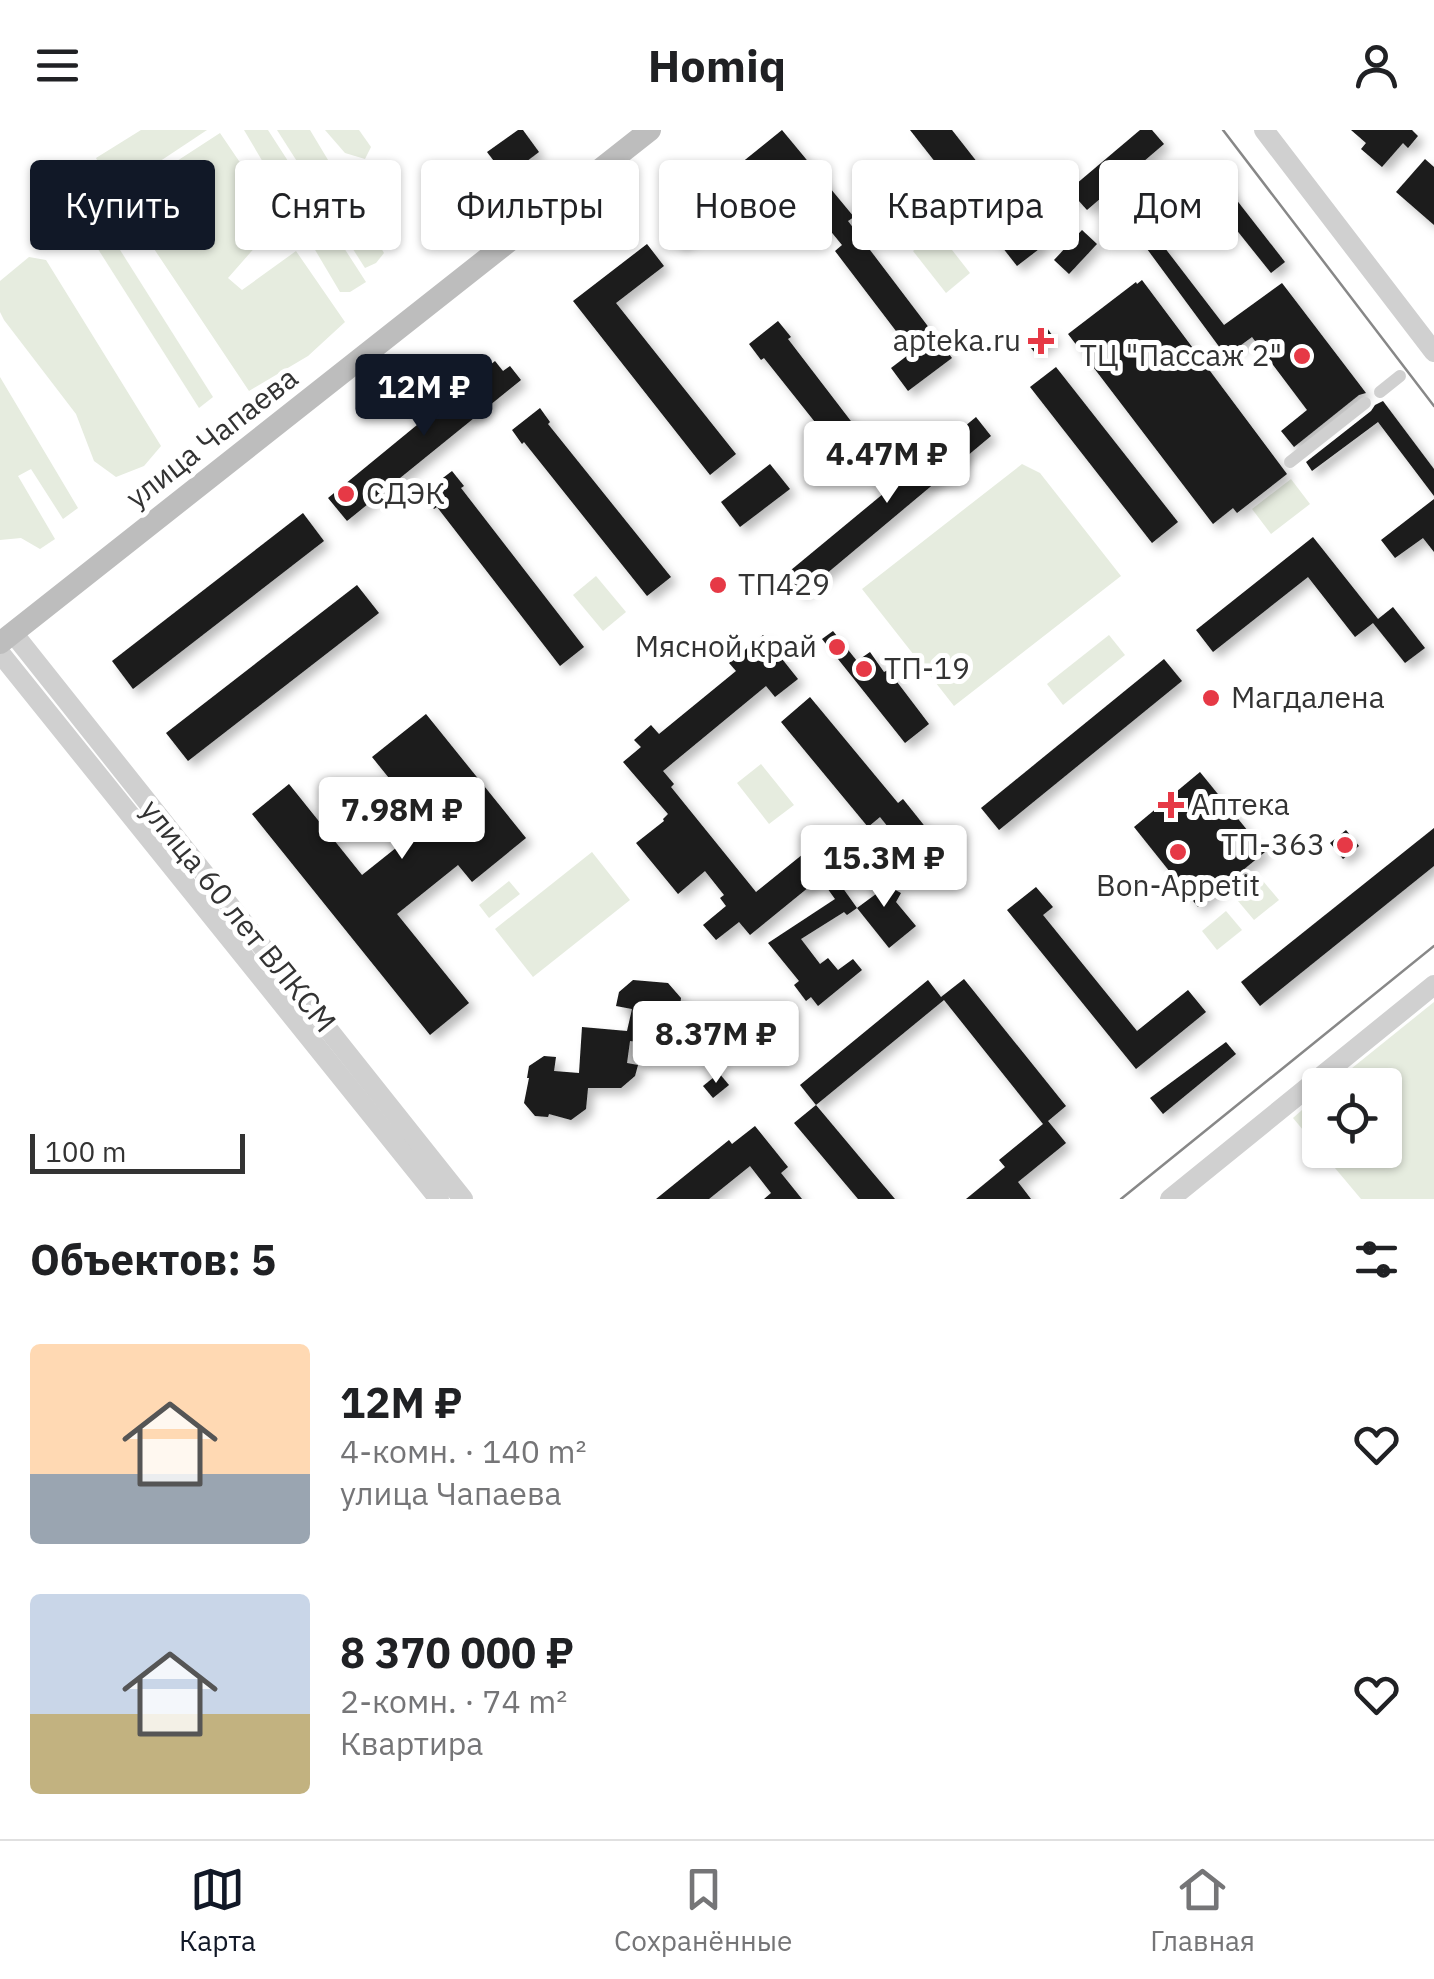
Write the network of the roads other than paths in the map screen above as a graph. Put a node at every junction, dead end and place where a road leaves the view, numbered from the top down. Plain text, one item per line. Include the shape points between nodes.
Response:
1 (650, 130) edge
2 (1264, 130) edge
3 (1434, 352) edge
4 (1400, 376) dead end
5 (1380, 392) dead end
6 (1365, 404) dead end
7 (1290, 462) dead end
8 (4, 643) edge
9 (1434, 984) edge
10 (439, 1199) edge
11 (463, 1199) edge
12 (1170, 1199) edge

1 - 8 main road, улица Чапаева
2 - 3 street
4 - 5 street
6 - 7 street
8 - 10 street, улица 60 лет ВЛКСМ
8 - 11 street, улица 60 лет ВЛКСМ
9 - 12 street

